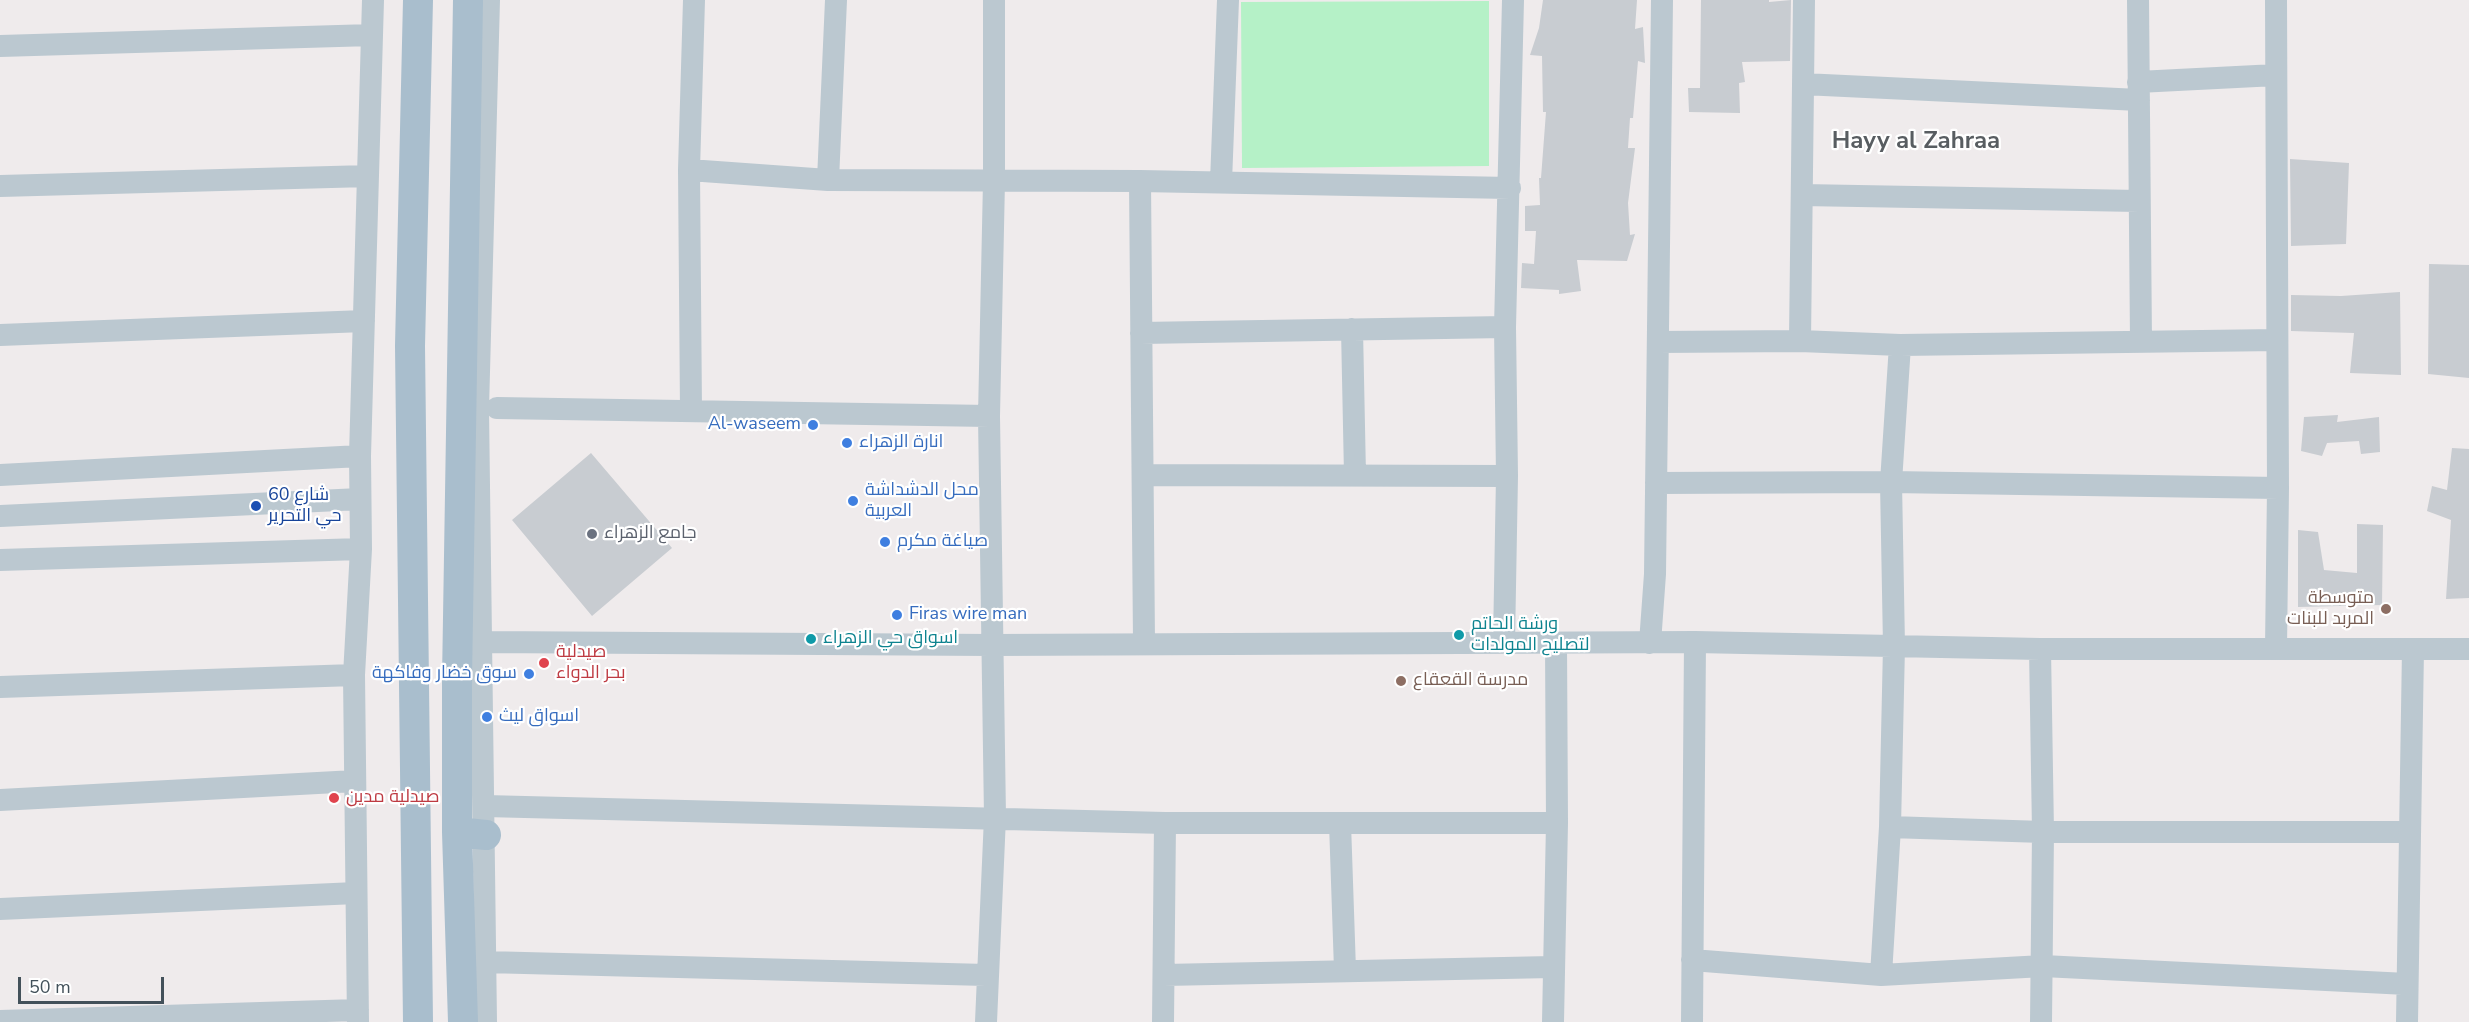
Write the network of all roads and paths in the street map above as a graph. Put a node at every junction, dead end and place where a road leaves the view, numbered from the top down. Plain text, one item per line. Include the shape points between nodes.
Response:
1 (373, 0) edge
2 (418, 0) edge
3 (468, 0) edge
4 (489, 0) edge
5 (694, 0) edge
6 (836, 0) edge
7 (994, 0) edge
8 (1228, 0) edge
9 (1513, 0) edge
10 (1662, 0) edge
11 (1804, 0) edge
12 (2138, 0) edge
13 (2276, 0) edge
14 (372, 35) junction
15 (0, 46) edge
16 (467, 54) junction
17 (416, 56) junction
18 (2276, 75) junction
19 (1803, 84) junction
20 (2138, 91) junction
21 (476, 113) junction
22 (690, 170) junction
23 (368, 176) junction
24 (828, 180) junction
25 (994, 181) junction
26 (1140, 181) junction
27 (1221, 182) junction
28 (0, 186) edge
29 (1510, 188) junction
30 (1802, 195) junction
31 (2139, 201) junction
32 (364, 321) junction
33 (1505, 327) junction
34 (1352, 329) junction
35 (1142, 333) junction
36 (0, 335) edge
37 (2141, 340) junction
38 (2277, 340) junction
39 (1800, 341) junction
40 (1658, 342) junction
41 (1900, 345) junction
42 (497, 408) dead end
43 (691, 411) junction
44 (989, 416) junction
45 (360, 456) junction
46 (0, 475) edge
47 (1143, 475) junction
48 (1355, 475) junction
49 (1507, 476) junction
50 (1891, 482) junction
51 (1656, 483) junction
52 (2278, 488) junction
53 (360, 499) junction
54 (0, 516) edge
55 (361, 549) junction
56 (0, 560) edge
57 (483, 642) junction
58 (1144, 642) junction
59 (1504, 642) junction
60 (1695, 642) junction
61 (1556, 643) junction
62 (1650, 643) junction
63 (992, 645) junction
64 (1894, 646) junction
65 (2276, 648) junction
66 (2040, 649) junction
67 (2414, 649) junction
68 (2469, 649) edge
69 (354, 675) junction
70 (0, 687) edge
71 (355, 781) junction
72 (0, 800) edge
73 (994, 817) junction
74 (1165, 823) junction
75 (1340, 823) junction
76 (1557, 823) junction
77 (476, 824) junction
78 (1890, 826) junction
79 (2043, 832) junction
80 (2410, 832) junction
81 (356, 893) junction
82 (0, 909) edge
83 (1692, 960) junction
84 (486, 962) junction
85 (2043, 966) junction
86 (1552, 967) junction
87 (1345, 970) junction
88 (986, 975) junction
89 (1164, 975) junction
90 (1881, 975) junction
91 (2407, 984) junction
92 (358, 1016) edge
93 (0, 1021) edge
94 (418, 1022) edge
95 (463, 1022) edge
96 (486, 1022) edge
97 (986, 1022) edge
98 (1163, 1022) edge
99 (1552, 1022) edge
100 (1692, 1022) edge
101 (2041, 1022) edge
102 (2407, 1022) edge

1 - 14 street
2 - 17 main road
3 - 16 main road
4 - 21 street
5 - 22 street
6 - 24 street
7 - 25 street
8 - 27 street
9 - 29 street
10 - 40 street
11 - 19 street
12 - 20 street
13 - 18 street
14 - 15 street
14 - 23 street
16 - 17 main road
16 - 21 main road
17 - 94 main road via 410,358
18 - 20 street
18 - 38 street
19 - 20 street
19 - 30 street
20 - 31 street
21 - 57 street
21 - 77 main road
22 - 24 street
22 - 43 street
23 - 28 street
23 - 32 street
24 - 25 street
25 - 26 street
25 - 44 street
26 - 27 street
26 - 35 street
27 - 29 street
29 - 33 street
30 - 31 street
30 - 39 street
31 - 37 street
32 - 36 street
32 - 45 street
33 - 34 street
33 - 49 street
34 - 35 street
34 - 48 street
35 - 47 street
37 - 38 street
37 - 41 street
38 - 52 street
39 - 40 street
39 - 41 street
40 - 51 street
41 - 50 street
42 - 43 street
43 - 44 street
44 - 63 street
45 - 46 street
45 - 53 street
47 - 48 street
47 - 58 street
48 - 49 street
49 - 59 street
50 - 51 street
50 - 52 street
50 - 64 street
51 - 62 street
52 - 65 street
53 - 54 street
53 - 55 street
55 - 56 street
55 - 69 street
57 - 63 street
57 - 77 street
58 - 59 street
58 - 63 street
59 - 61 street
60 - 62 street
60 - 64 street
60 - 83 street
61 - 62 street
61 - 76 street
63 - 73 street
64 - 66 street
64 - 78 street
65 - 66 street
65 - 67 street
66 - 79 street
67 - 68 street
67 - 80 street
69 - 70 street
69 - 71 street
71 - 72 street
71 - 81 street
73 - 74 street
73 - 77 street
73 - 88 street
74 - 75 street
74 - 89 street
75 - 76 street
75 - 87 street
76 - 86 street
77 - 84 street
77 - 95 main road
78 - 79 street
78 - 90 street
79 - 80 street
79 - 85 street
80 - 91 street
81 - 82 street
81 - 92 street
83 - 90 street
83 - 100 street
84 - 88 street
84 - 96 street
85 - 90 street
85 - 91 street
85 - 101 street
86 - 87 street
86 - 99 street
87 - 89 street
88 - 97 street
89 - 98 street
91 - 102 street
92 - 93 street

